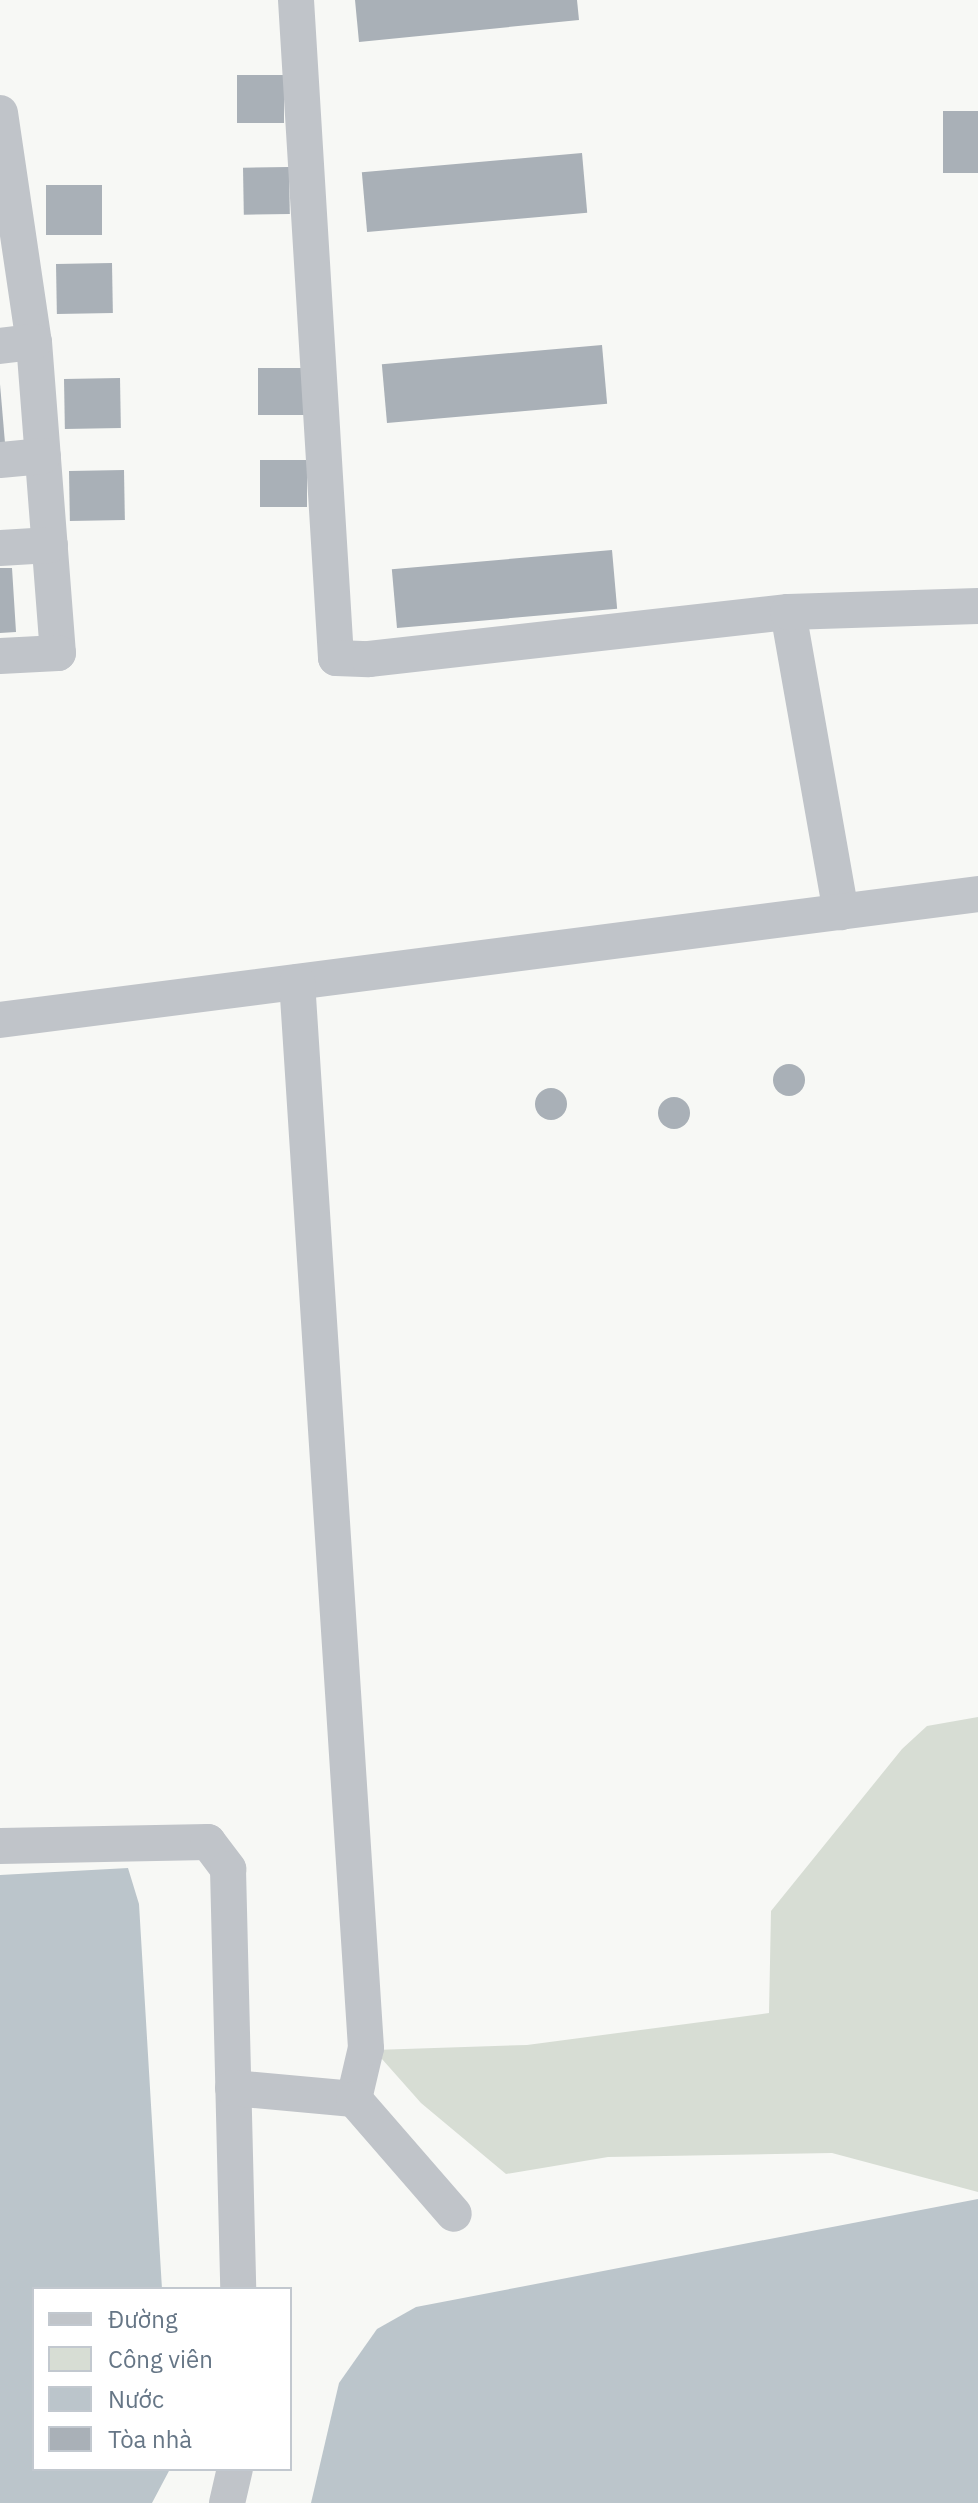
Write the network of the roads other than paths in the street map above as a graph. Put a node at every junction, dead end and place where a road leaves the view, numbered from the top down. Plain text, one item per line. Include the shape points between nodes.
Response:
1 (296, 0) edge
2 (0, 113) edge
3 (12, 262) edge
4 (17, 344) edge
5 (43, 456) junction
6 (0, 460) edge
7 (50, 545) junction
8 (0, 548) edge
9 (978, 606) edge
10 (788, 612) junction
11 (0, 656) edge
12 (978, 894) edge
13 (841, 912) junction
14 (297, 982) junction
15 (0, 1020) edge
16 (0, 1846) edge
17 (233, 2088) junction
18 (354, 2099) junction
19 (454, 2214) dead end
20 (238, 2287) edge
21 (235, 2471) edge
22 (227, 2503) edge

1 - 10 lane via 336,658
2 - 3 lane
3 - 4 lane
4 - 5 lane
5 - 6 lane
5 - 7 lane
7 - 8 lane
7 - 11 lane via 58,653
9 - 10 lane
10 - 13 lane
12 - 13 lane
13 - 14 lane
14 - 15 lane
14 - 18 lane via 366,2048
16 - 17 lane via 208,1842 228,1869
17 - 18 lane
17 - 20 lane
18 - 19 lane
21 - 22 lane

